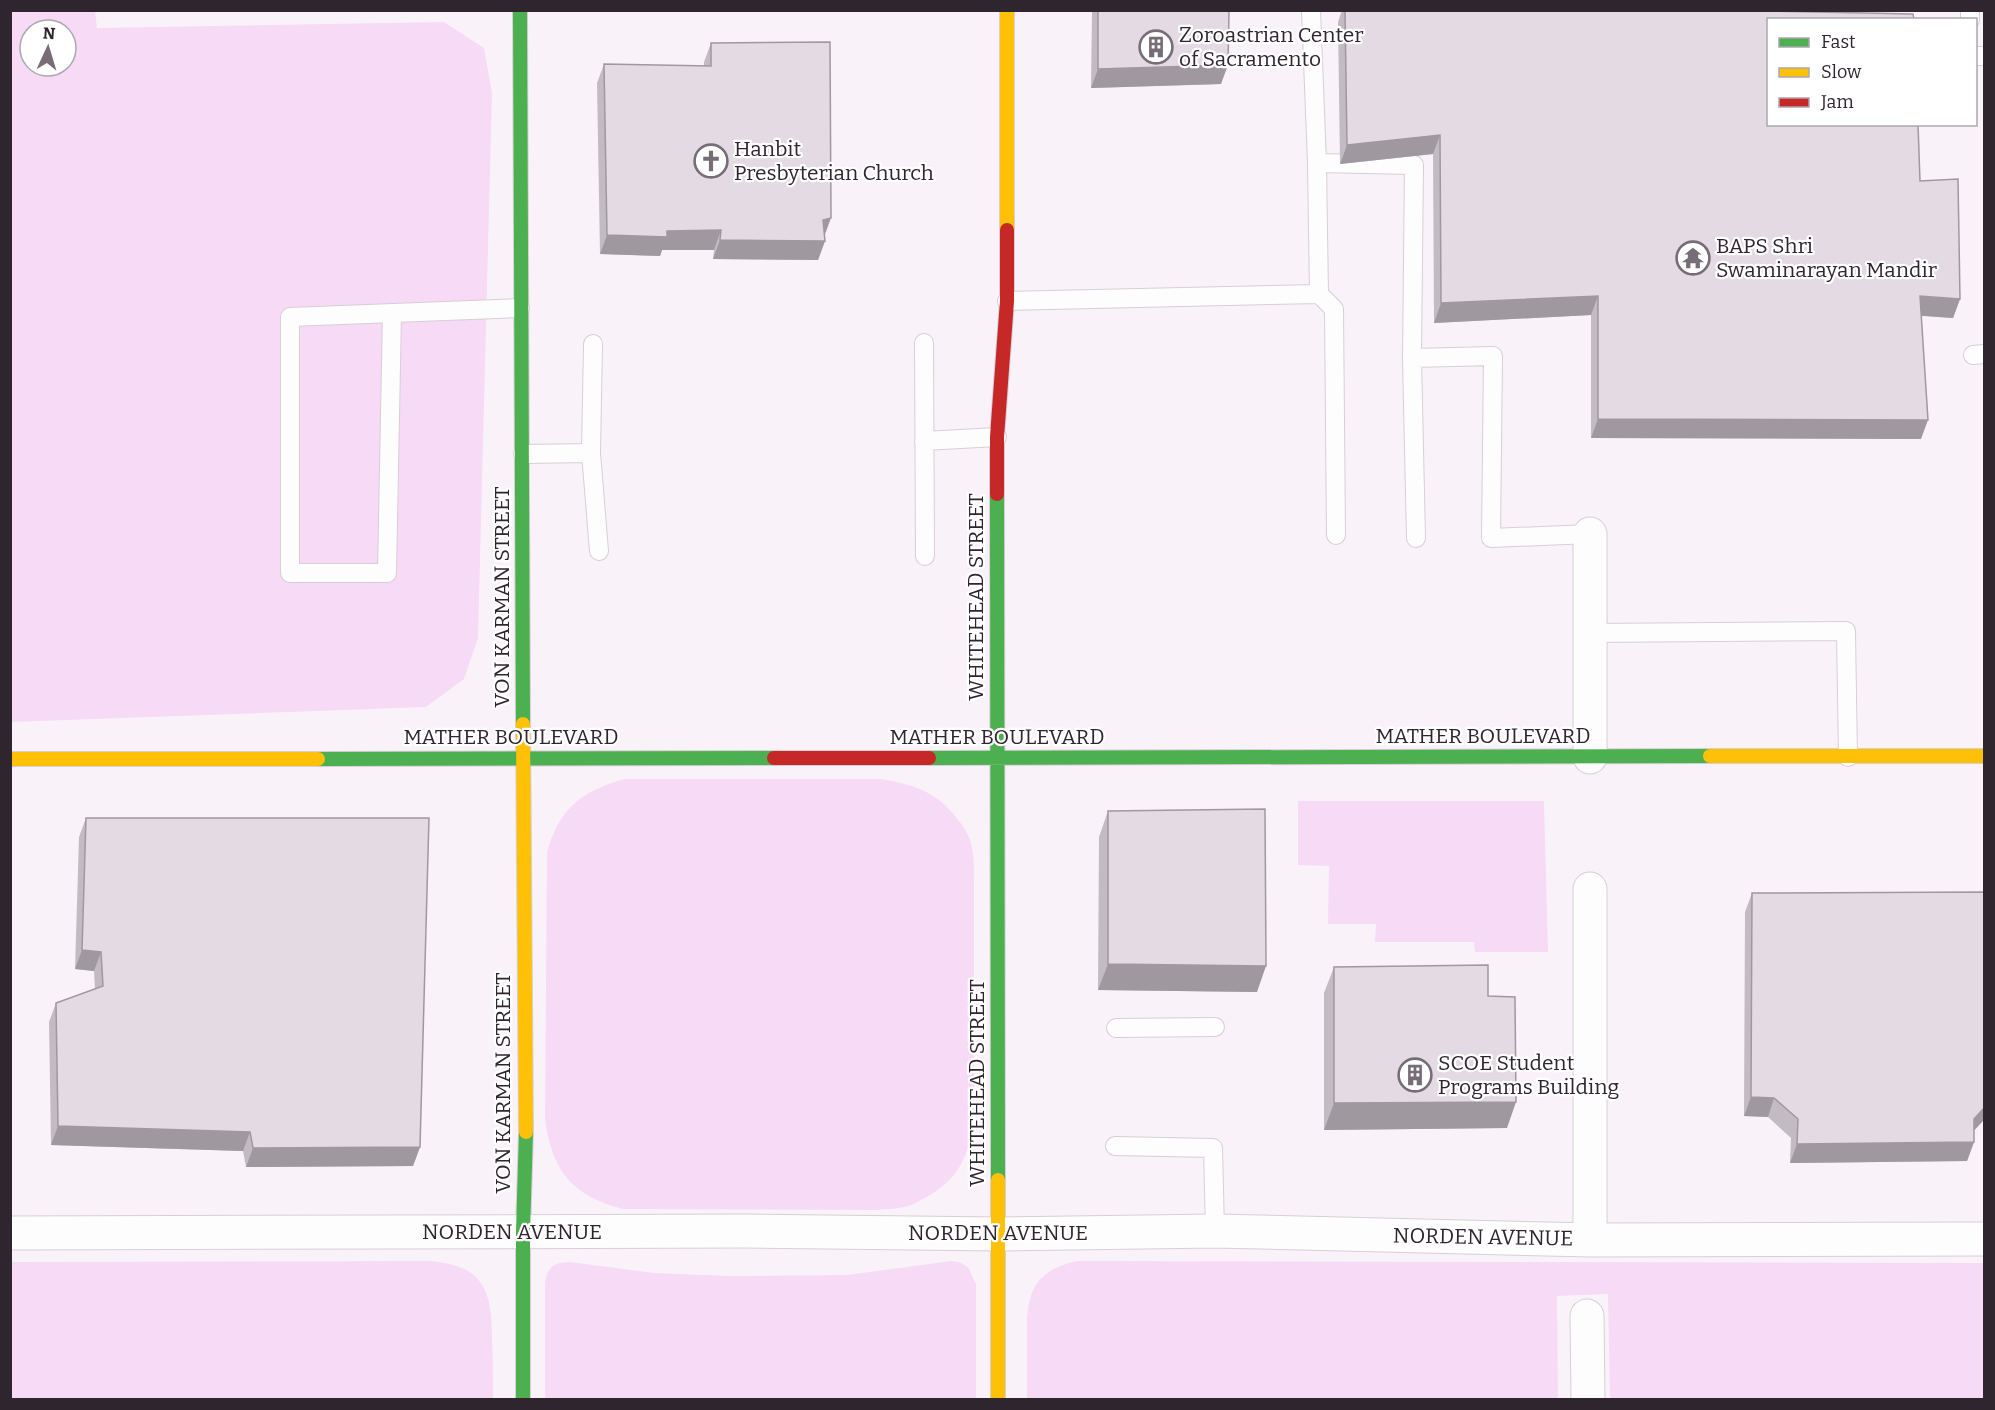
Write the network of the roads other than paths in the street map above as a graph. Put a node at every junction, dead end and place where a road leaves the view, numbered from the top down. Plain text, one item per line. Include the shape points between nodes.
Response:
1 (520, 10) edge
2 (1007, 10) edge
3 (1311, 10) edge
4 (1317, 163) junction
5 (1319, 294) junction
6 (1007, 301) junction
7 (520, 308) junction
8 (392, 313) junction
9 (592, 344) dead end
10 (924, 344) dead end
11 (1412, 358) junction
12 (997, 437) junction
13 (924, 441) junction
14 (591, 453) junction
15 (523, 454) junction
16 (1590, 534) joint
17 (1336, 535) dead end
18 (1416, 538) dead end
19 (599, 551) dead end
20 (925, 556) dead end
21 (1590, 633) junction
22 (1984, 756) edge
23 (1590, 757) junction
24 (1848, 757) junction
25 (523, 758) junction
26 (998, 758) junction
27 (10, 759) edge
28 (1590, 889) dead end
29 (1215, 1027) dead end
30 (1116, 1028) dead end
31 (1115, 1146) dead end
32 (1215, 1231) junction
33 (523, 1232) junction
34 (10, 1233) edge
35 (998, 1234) junction
36 (1984, 1239) edge
37 (1590, 1240) junction
38 (1587, 1316) dead end
39 (523, 1400) edge
40 (998, 1400) edge
41 (1588, 1400) edge

1 - 7 street, VON KARMAN STREET
2 - 6 street, WHITEHEAD STREET
3 - 4 lane
4 - 5 lane
4 - 11 lane via 1414,165
5 - 6 lane
5 - 17 lane via 1334,309
6 - 12 street, WHITEHEAD STREET
7 - 8 lane
7 - 15 street, VON KARMAN STREET
8 - 8 lane via 290,317 290,573 387,573
9 - 14 lane
10 - 13 lane
11 - 16 lane via 1493,356 1491,538
11 - 18 lane
12 - 13 lane
12 - 26 street, WHITEHEAD STREET
13 - 20 lane
14 - 15 lane
14 - 19 lane
15 - 25 street, VON KARMAN STREET
16 - 21 street
21 - 23 street
21 - 24 lane via 1846,631
22 - 24 street, MATHER BOULEVARD
23 - 24 street, MATHER BOULEVARD
23 - 26 street, MATHER BOULEVARD
25 - 26 street, MATHER BOULEVARD
25 - 27 street, MATHER BOULEVARD
25 - 33 street, VON KARMAN STREET
26 - 35 street, WHITEHEAD STREET
28 - 37 street
29 - 30 lane
31 - 32 lane via 1214,1148
32 - 35 street, NORDEN AVENUE
32 - 37 street, NORDEN AVENUE
33 - 34 street, NORDEN AVENUE
33 - 35 street, NORDEN AVENUE
33 - 39 street, VON KARMAN STREET
35 - 40 street, WHITEHEAD STREET
36 - 37 street, NORDEN AVENUE
38 - 41 street

